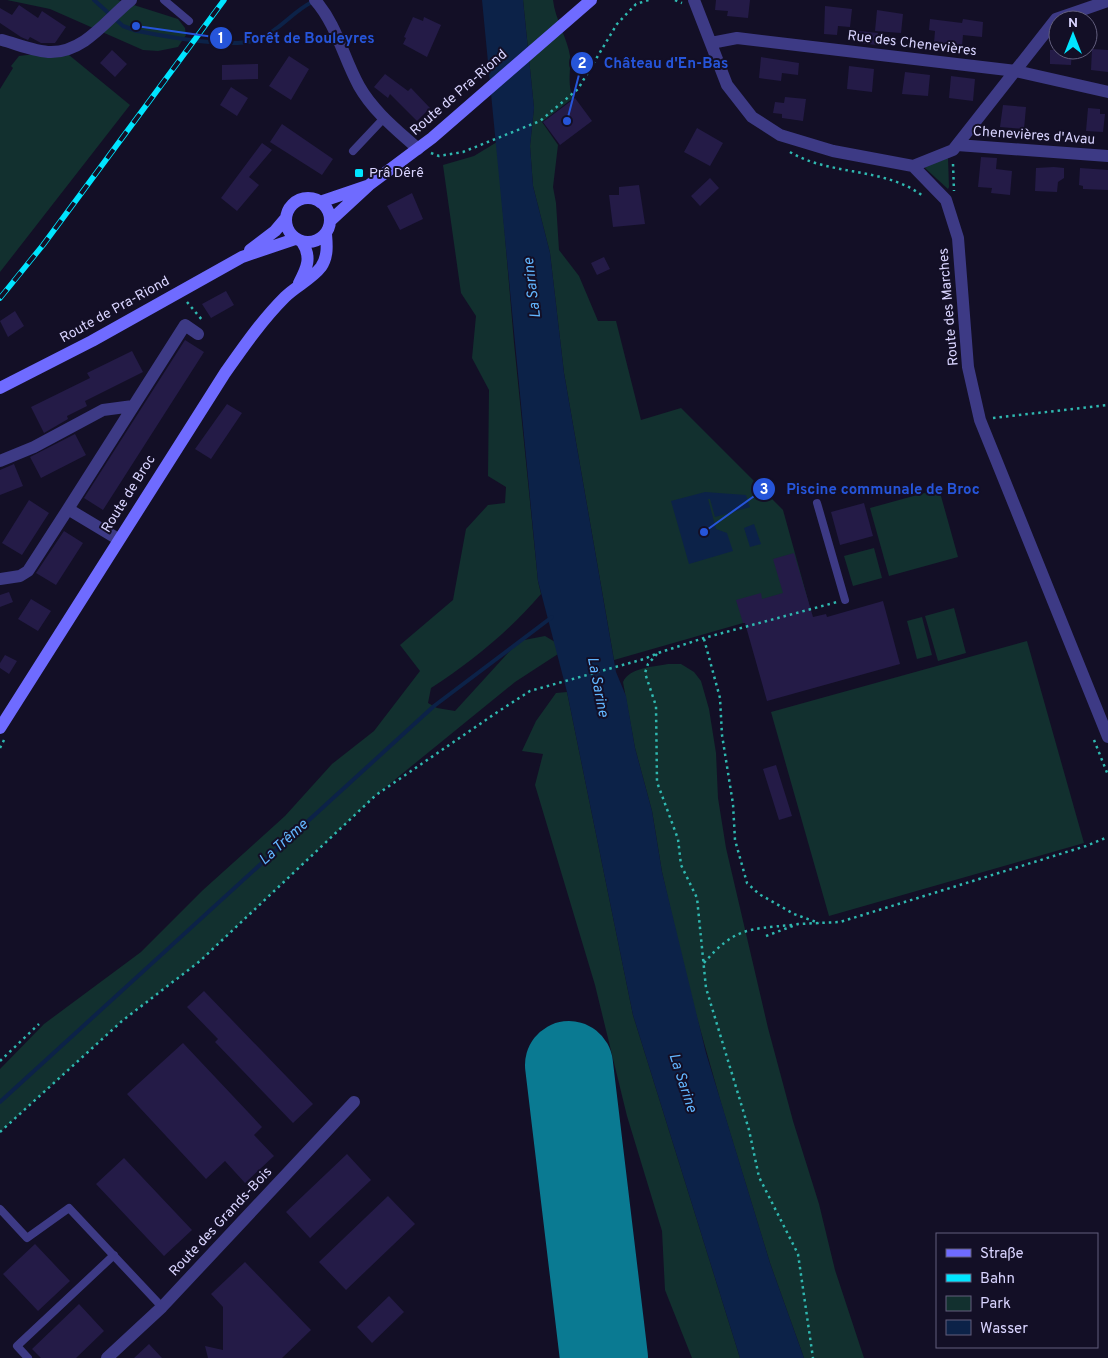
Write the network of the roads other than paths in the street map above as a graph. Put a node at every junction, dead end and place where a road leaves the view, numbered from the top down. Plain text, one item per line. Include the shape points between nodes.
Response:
1 (130, 0) edge
2 (164, 0) edge
3 (315, 0) edge
4 (591, 0) edge
5 (694, 0) edge
6 (1108, 1) edge
7 (190, 20) dead end
8 (2, 40) dead end
9 (711, 43) junction
10 (1016, 71) junction
11 (1108, 92) edge
12 (385, 117) junction
13 (955, 148) junction
14 (418, 149) junction
15 (353, 151) dead end
16 (1108, 156) edge
17 (913, 166) junction
18 (369, 185) junction
19 (320, 202) junction
20 (286, 218) junction
21 (328, 227) junction
22 (298, 240) junction
23 (242, 257) junction
24 (297, 285) junction
25 (198, 334) dead end
26 (0, 388) edge
27 (133, 406) junction
28 (0, 461) edge
29 (817, 503) dead end
30 (68, 509) junction
31 (118, 539) junction
32 (0, 579) edge
33 (845, 600) road end
34 (0, 728) edge
35 (1108, 737) edge
36 (354, 1102) dead end
37 (0, 1209) edge
38 (114, 1255) junction
39 (162, 1307) junction
40 (28, 1358) edge
41 (107, 1358) edge

1 - 8 street via 84,42 67,50 50,52
2 - 7 lane
3 - 12 street via 330,18 363,93
4 - 14 main road, Route de Pra-Riond
5 - 9 street
6 - 10 street via 1056,19
9 - 10 street, Rue des Chenevières via 737,38
9 - 17 street via 726,85 752,117 780,135 833,151
10 - 11 street, Rue des Chenevières
10 - 13 street
12 - 14 street
12 - 15 lane
13 - 16 street, Chenevières d'Avau
13 - 17 street
14 - 18 main road, Route de Pra-Riond
17 - 35 street, Route des Marches via 946,200 958,238 968,367 977,422
18 - 19 main road, Route de Pra-Riond
18 - 21 main road, Route de Pra-Riond
19 - 20 main road, Route de Pra-Riond via 308,198 298,201
19 - 21 main road via 327,209
20 - 22 main road via 287,228
20 - 23 main road, Route de Pra-Riond
21 - 22 main road, Route de Pra-Riond via 316,241
21 - 24 main road, Route de Broc via 327,253 322,266
22 - 23 main road, Route de Pra-Riond
22 - 24 main road, Route de Broc via 307,249 308,262
23 - 26 main road, Route de Pra-Riond
24 - 31 main road, Route de Broc via 243,348
25 - 27 street via 185,325
27 - 28 street via 103,410 34,447
27 - 30 street
29 - 33 lane
30 - 31 street
30 - 32 street via 25,573
31 - 34 main road, Route de Broc
36 - 39 street, Route des Grands-Bois
37 - 38 lane via 28,1238 69,1208
38 - 39 lane
38 - 40 lane via 17,1346
39 - 41 street, Route des Grands-Bois

